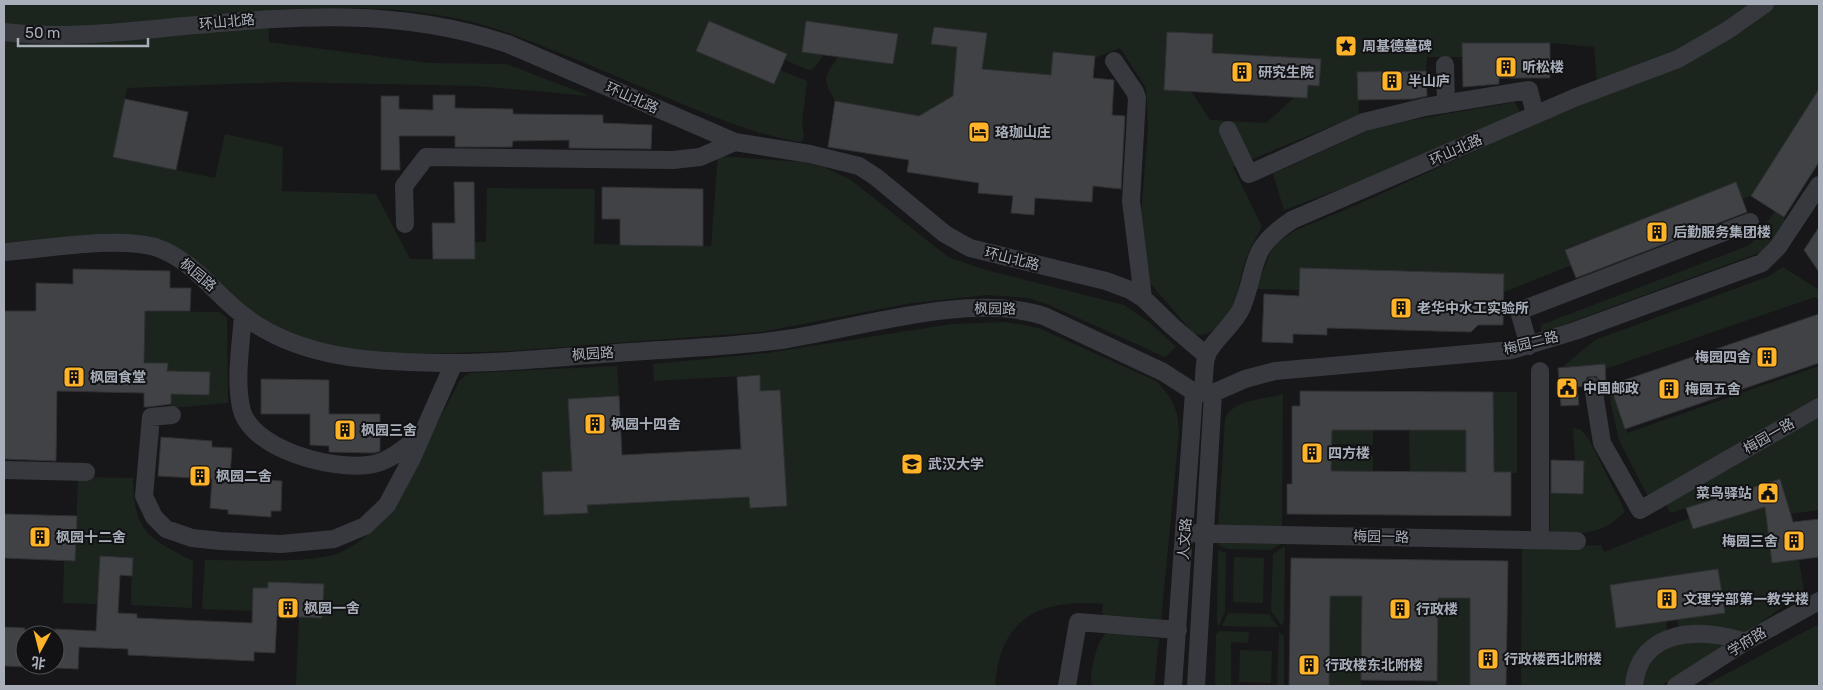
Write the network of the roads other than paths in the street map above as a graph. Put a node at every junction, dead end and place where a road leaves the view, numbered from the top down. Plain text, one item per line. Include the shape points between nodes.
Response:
1 (1765, 4) edge
2 (4, 32) edge
3 (1114, 61) dead end
4 (1446, 65) dead end
5 (1446, 104) junction
6 (1534, 115) junction
7 (1228, 130) dead end
8 (735, 142) junction
9 (1819, 185) edge
10 (1750, 222) dead end
11 (405, 224) dead end
12 (4, 252) edge
13 (1144, 298) junction
14 (243, 315) junction
15 (1529, 346) junction
16 (1206, 356) junction
17 (454, 363) junction
18 (1540, 372) dead end
19 (1592, 386) dead end
20 (1203, 392) junction
21 (1819, 407) edge
22 (172, 415) dead end
23 (420, 436) junction
24 (4, 470) edge
25 (86, 472) dead end
26 (1185, 534) junction
27 (1205, 534) junction
28 (1540, 540) junction
29 (1577, 541) dead end
30 (1819, 601) edge
31 (1178, 630) junction
32 (1745, 642) junction
33 (1067, 686) edge
34 (1173, 686) edge
35 (1196, 686) edge
36 (1634, 686) edge
37 (1676, 686) edge

1 - 6 street, 环山北路 via 1678,59
2 - 8 street, 环山北路 via 74,37 341,16 383,17 438,25 508,44
3 - 13 street via 1137,98 1131,201
4 - 5 street
5 - 6 street via 1529,90
5 - 7 street via 1364,122 1249,174
6 - 16 street, 环山北路 via 1292,220 1274,232 1257,254 1236,319
8 - 11 street via 700,157 673,160 426,157 404,186
8 - 13 street, 环山北路 via 860,166 956,242 987,253 1116,284
9 - 15 street, 梅园二路 via 1778,247 1762,263
10 - 15 street via 1519,311
12 - 14 street, 枫园路 via 130,242 155,247 190,266
13 - 16 street, 环山北路
14 - 17 street, 枫园路 via 280,336 335,355 395,362
14 - 23 street via 240,407 245,419 271,444 311,459 367,466 391,458
15 - 20 street, 梅园二路 via 1401,361 1300,367
16 - 20 street
17 - 20 street, 枫园路 via 761,342 915,315 989,307 1025,310 1059,322
17 - 23 street
18 - 28 street
19 - 21 street, 梅园一路 via 1602,443 1640,510
20 - 26 street, 人文路
20 - 27 street
22 - 23 street via 151,418 143,486 146,503 166,529 192,538 220,541 306,543 351,534 387,505
24 - 25 street
26 - 27 street, 梅园一路
26 - 31 street, 人文路
27 - 28 street, 梅园一路
27 - 35 street
28 - 29 street, 梅园一路
30 - 32 street, 学府路
31 - 33 street via 1078,622
31 - 34 street, 人文路
32 - 36 street via 1711,633 1673,636 1645,656
32 - 37 street, 学府路

